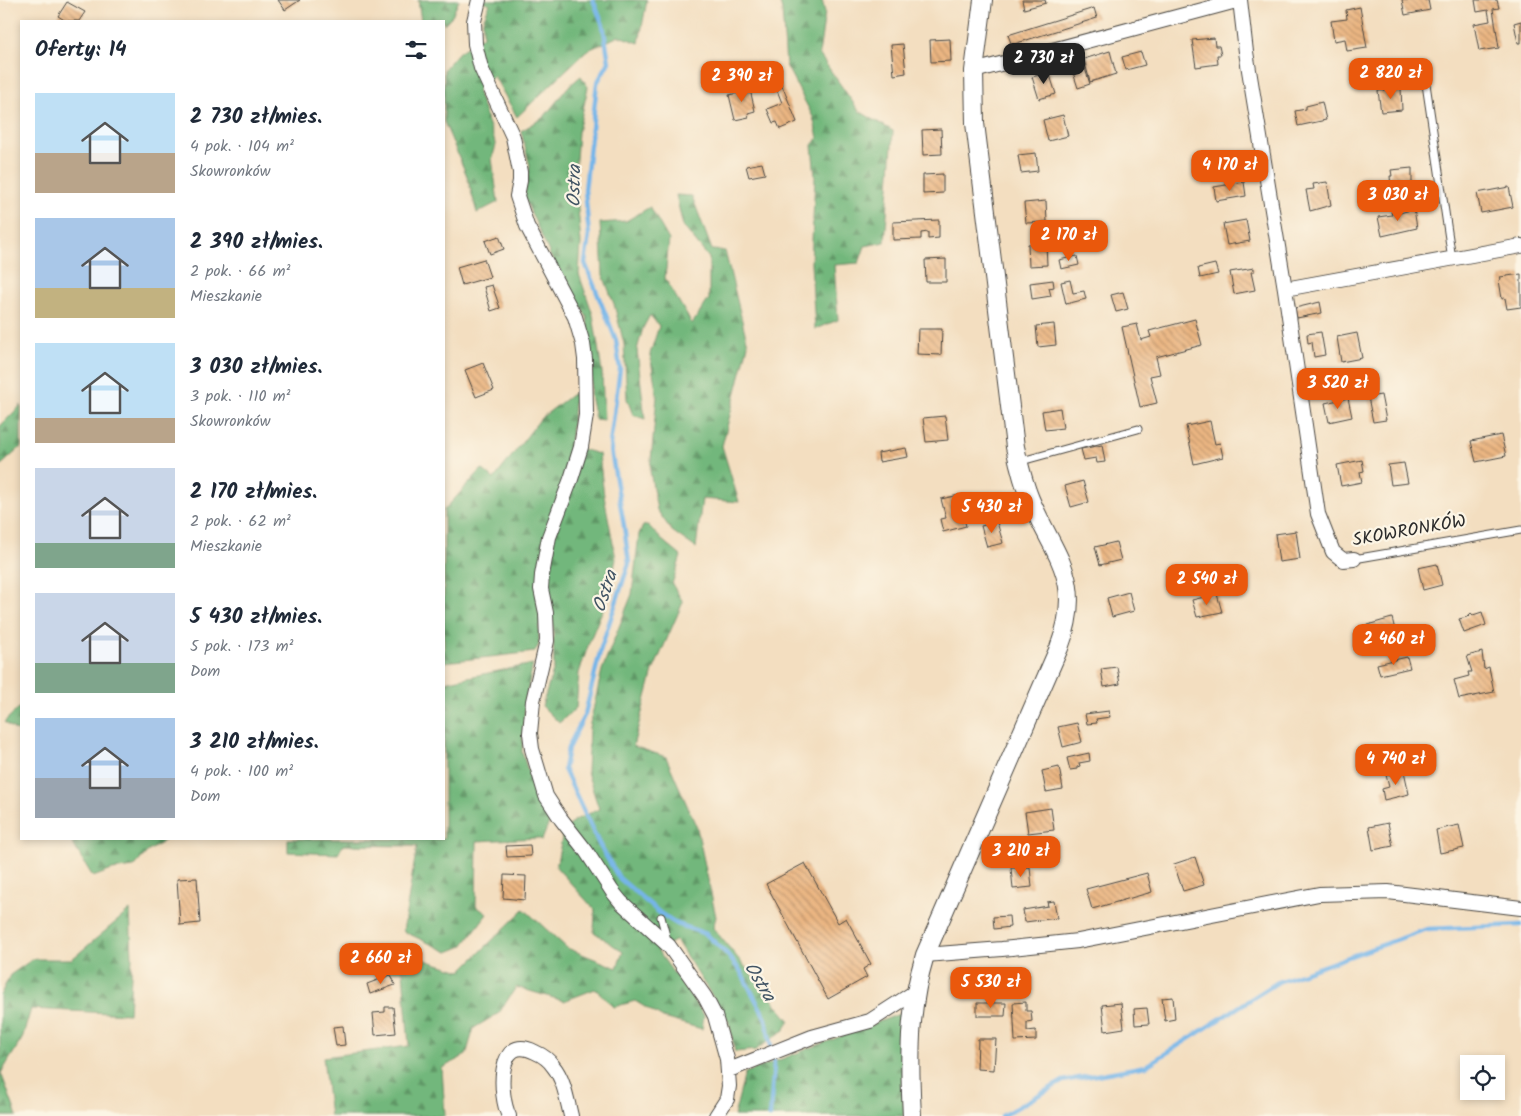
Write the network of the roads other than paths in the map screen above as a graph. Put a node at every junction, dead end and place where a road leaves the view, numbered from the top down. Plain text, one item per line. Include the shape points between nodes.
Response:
1 (479, 0) edge
2 (983, 0) edge
3 (974, 71) junction
4 (1426, 84) dead end
5 (1521, 246) edge
6 (1452, 259) junction
7 (1285, 289) junction
8 (1138, 429) dead end
9 (1018, 462) junction
10 (1521, 530) edge
11 (1354, 559) joint
12 (1521, 908) edge
13 (661, 917) dead end
14 (669, 946) junction
15 (924, 955) junction
16 (915, 992) junction
17 (729, 1070) junction
18 (509, 1116) edge
19 (571, 1116) edge
20 (716, 1116) edge
21 (912, 1116) edge

1 - 14 street via 474,21 475,44 481,68 513,138 520,172 517,196 527,226 575,317 585,359 586,415 582,448 549,537 542,575 547,641 533,701 532,749 546,796 560,819 621,902
2 - 3 street
3 - 7 street, SKOWRONKÓW via 1240,0
3 - 9 street via 975,123
4 - 6 lane
5 - 6 street
6 - 7 street
7 - 11 street, SKOWRONKÓW via 1318,514 1333,552 1343,560
8 - 9 lane
9 - 15 street via 1030,500 1066,575 1070,599 1068,619 1059,648
10 - 11 lane, SKOWRONKÓW
12 - 15 street via 1388,892 1327,893 1078,941
13 - 14 lane
14 - 17 street via 715,1016
15 - 16 street
16 - 17 street via 870,1021 812,1037
16 - 21 street via 910,1046
17 - 20 street via 727,1099
18 - 19 street via 504,1100 503,1071 511,1052 520,1048 532,1050 553,1065

